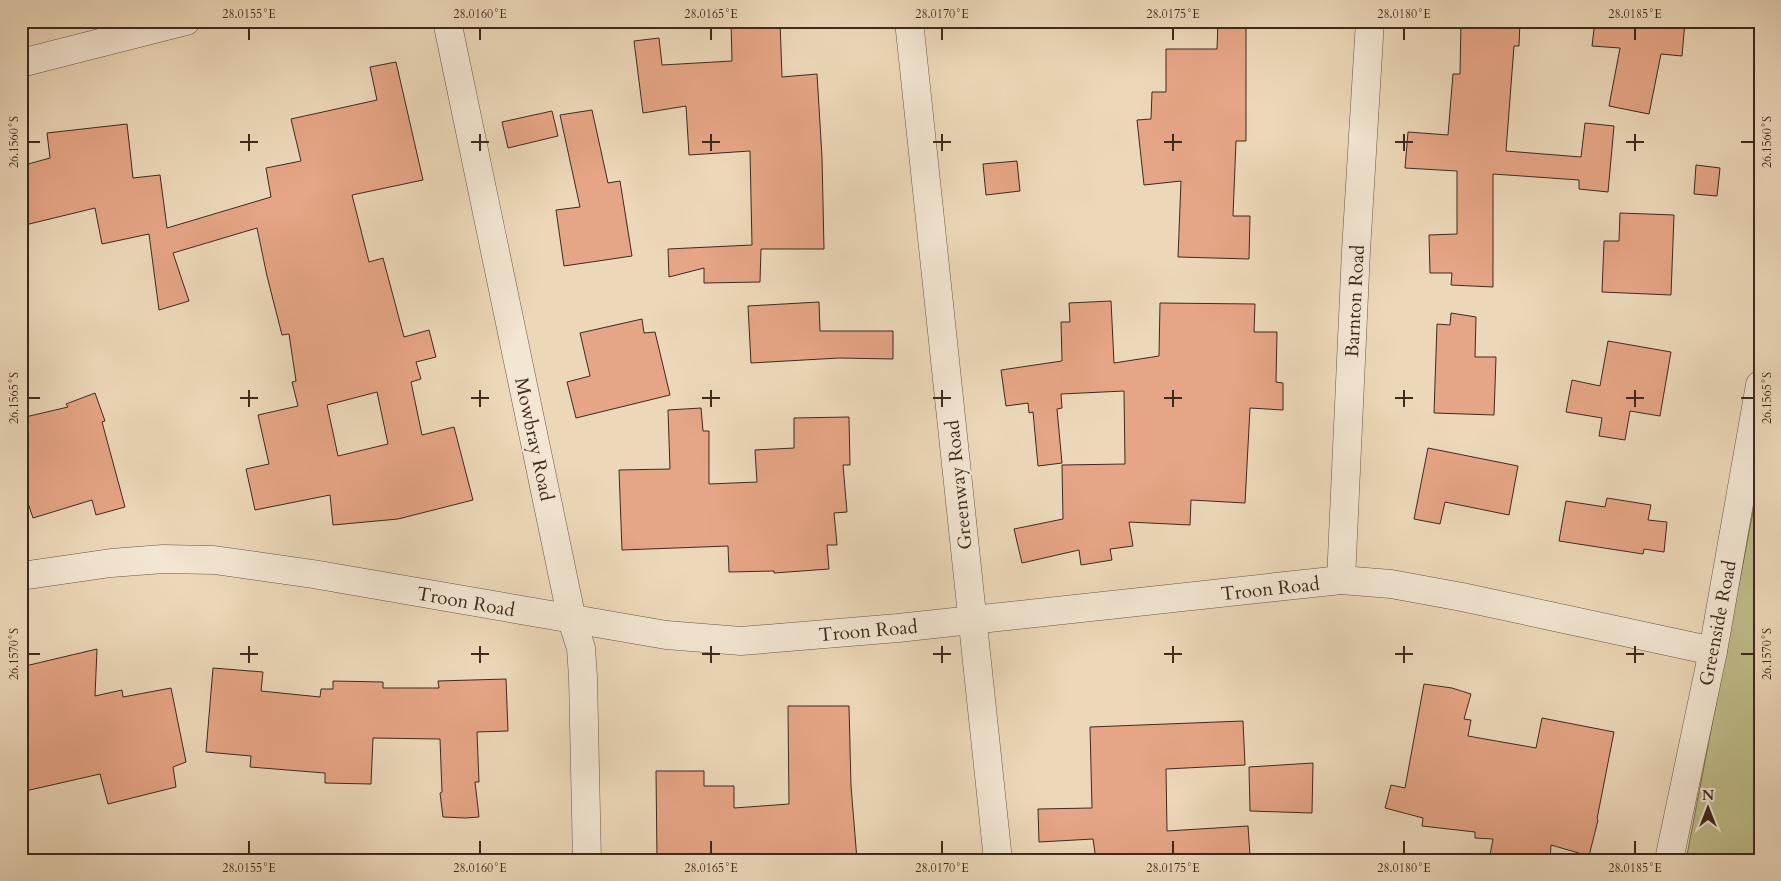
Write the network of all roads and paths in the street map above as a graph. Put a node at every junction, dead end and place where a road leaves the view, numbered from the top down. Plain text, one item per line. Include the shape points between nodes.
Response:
1 (186, 21) edge
2 (447, 21) edge
3 (909, 21) edge
4 (1370, 21) edge
5 (21, 63) edge
6 (1760, 385) edge
7 (21, 576) edge
8 (1341, 580) junction
9 (572, 620) junction
10 (973, 620) junction
11 (1712, 651) junction
12 (587, 860) edge
13 (998, 860) edge
14 (1669, 860) edge

1 - 5 street
2 - 9 street, Mowbray Road
3 - 10 street, Greenway Road
4 - 8 street, Barnton Road
6 - 11 street, Greenside Road
7 - 9 street, Troon Road via 111,563 214,560 313,574
8 - 10 street, Troon Road
8 - 11 street, Troon Road via 1391,584 1462,597
9 - 10 street, Troon Road via 666,635 741,640
9 - 12 street, Mowbray Road via 581,648 583,677
10 - 13 street, Greenway Road
11 - 14 street, Greenside Road

